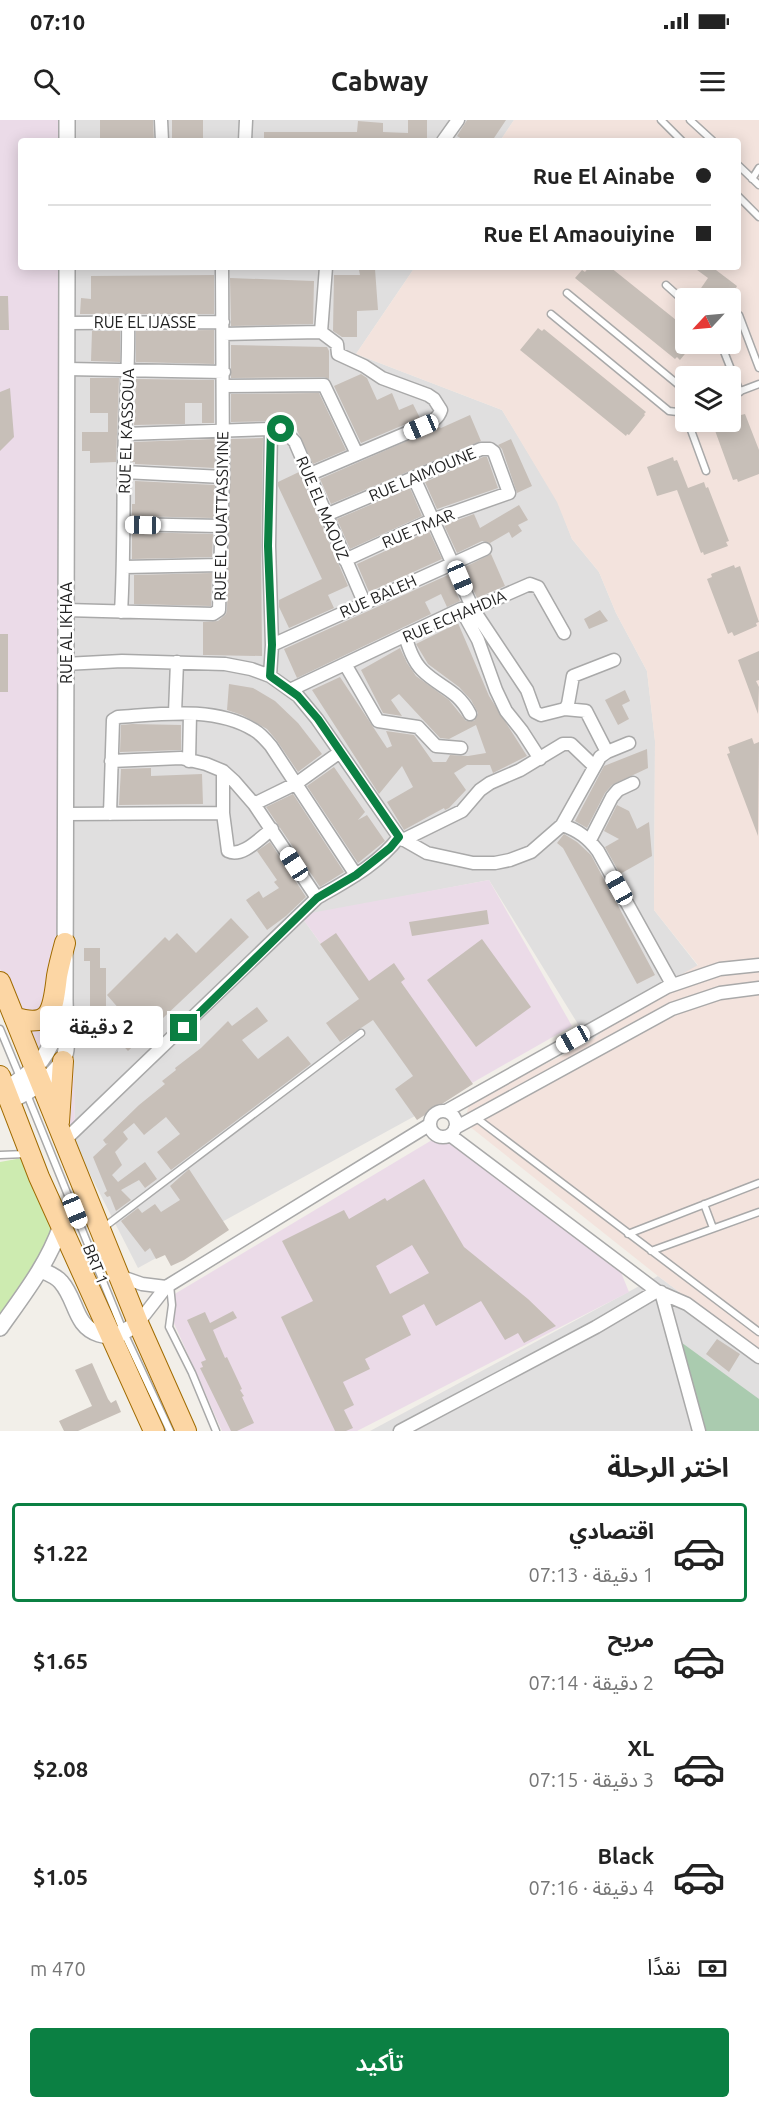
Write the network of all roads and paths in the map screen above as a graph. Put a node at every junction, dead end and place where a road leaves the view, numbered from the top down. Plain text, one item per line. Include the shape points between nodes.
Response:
1 (67, 120) edge
2 (161, 120) edge
3 (246, 120) edge
4 (459, 120) edge
5 (661, 120) edge
6 (690, 120) edge
7 (67, 138) edge
8 (162, 138) edge
9 (245, 138) edge
10 (444, 138) edge
11 (679, 138) edge
12 (709, 138) edge
13 (741, 168) edge
14 (759, 168) edge
15 (752, 179) junction
16 (759, 185) edge
17 (741, 199) edge
18 (759, 217) edge
19 (67, 270) edge
20 (222, 270) edge
21 (326, 270) edge
22 (666, 285) dead end
23 (567, 293) dead end
24 (675, 293) edge
25 (551, 314) dead end
26 (741, 320) edge
27 (128, 321) junction
28 (66, 323) junction
29 (223, 328) junction
30 (321, 332) junction
31 (759, 368) edge
32 (67, 369) junction
33 (129, 369) junction
34 (224, 372) junction
35 (675, 381) edge
36 (759, 384) edge
37 (223, 386) junction
38 (741, 392) edge
39 (675, 412) edge
40 (271, 429) junction
41 (222, 432) junction
42 (692, 432) edge
43 (125, 434) junction
44 (357, 454) junction
45 (706, 471) dead end
46 (124, 472) junction
47 (308, 475) junction
48 (223, 477) junction
49 (414, 478) junction
50 (492, 499) joint
51 (326, 515) junction
52 (432, 520) junction
53 (124, 524) junction
54 (220, 526) junction
55 (485, 549) dead end
56 (345, 560) junction
57 (453, 562) junction
58 (219, 565) junction
59 (124, 567) junction
60 (364, 602) junction
61 (467, 609) junction
62 (66, 610) junction
63 (122, 612) junction
64 (564, 633) dead end
65 (405, 636) junction
66 (272, 645) junction
67 (614, 660) dead end
68 (177, 662) junction
69 (65, 664) junction
70 (345, 664) junction
71 (270, 676) junction
72 (290, 690) junction
73 (533, 709) junction
74 (566, 709) junction
75 (175, 713) junction
76 (190, 714) junction
77 (470, 714) dead end
78 (518, 727) junction
79 (629, 743) dead end
80 (461, 748) dead end
81 (340, 752) junction
82 (607, 752) junction
83 (540, 759) junction
84 (111, 761) junction
85 (189, 761) junction
86 (594, 766) junction
87 (222, 771) junction
88 (297, 783) junction
89 (633, 783) dead end
90 (254, 804) junction
91 (223, 813) junction
92 (65, 814) junction
93 (110, 814) junction
94 (562, 825) junction
95 (272, 829) junction
96 (401, 838) junction
97 (590, 840) junction
98 (356, 875) junction
99 (317, 898) junction
100 (65, 943) junction
101 (759, 966) edge
102 (0, 982) edge
103 (672, 984) junction
104 (759, 988) edge
105 (64, 999) junction
106 (7, 1023) edge
107 (361, 1033) dead end
108 (63, 1061) junction
109 (15, 1087) edge
110 (446, 1111) junction
111 (475, 1117) junction
112 (429, 1125) junction
113 (453, 1131) junction
114 (62, 1132) junction
115 (30, 1154) junction
116 (0, 1155) edge
117 (759, 1183) edge
118 (704, 1204) junction
119 (759, 1212) edge
120 (61, 1226) junction
121 (713, 1228) junction
122 (100, 1230) junction
123 (628, 1234) junction
124 (651, 1251) junction
125 (41, 1270) junction
126 (119, 1276) junction
127 (168, 1286) junction
128 (659, 1292) junction
129 (0, 1328) edge
130 (124, 1331) junction
131 (759, 1332) edge
132 (759, 1357) edge
133 (154, 1431) edge
134 (170, 1431) edge
135 (186, 1431) edge
136 (216, 1431) edge
137 (400, 1431) edge
138 (699, 1431) edge

1 - 7 street
2 - 8 street
3 - 9 street
4 - 10 street
5 - 11 lane
6 - 12 lane
13 - 15 lane
14 - 15 lane
15 - 16 lane
17 - 18 lane
19 - 28 street, RUE AL IKHAA
20 - 29 street, RUE EL OUATTASSIYINE
21 - 30 street
22 - 24 lane
23 - 35 lane
25 - 39 lane
26 - 31 lane
27 - 28 street, RUE EL IJASSE
27 - 29 street, RUE EL IJASSE
27 - 33 street, RUE EL KASSOUA
28 - 32 street, RUE AL IKHAA
29 - 30 street, RUE EL IJASSE
29 - 34 street, RUE EL OUATTASSIYINE
30 - 44 street via 337,344 338,354 382,378 428,395 441,410 440,416 428,424
32 - 33 street
32 - 62 street, RUE AL IKHAA
33 - 34 street
33 - 43 street, RUE EL KASSOUA
34 - 37 street, RUE EL OUATTASSIYINE
36 - 38 lane
37 - 41 street, RUE EL OUATTASSIYINE
37 - 44 street via 324,385
40 - 41 street
40 - 47 street, RUE EL MAOUZ via 289,434
40 - 66 street via 268,546
41 - 43 street
41 - 48 street, RUE EL OUATTASSIYINE
42 - 45 lane
43 - 46 street, RUE EL KASSOUA
44 - 47 street
46 - 48 street
46 - 53 street, RUE EL KASSOUA
47 - 51 street, RUE EL MAOUZ
48 - 54 street, RUE EL OUATTASSIYINE
49 - 50 street, RUE LAIMOUNE via 481,449 490,449 509,493
49 - 51 street, RUE LAIMOUNE
49 - 52 street
50 - 52 street, RUE TMAR
51 - 56 street, RUE EL MAOUZ
52 - 56 street, RUE TMAR
52 - 57 street
53 - 54 street
53 - 59 street, RUE EL KASSOUA
54 - 58 street, RUE EL OUATTASSIYINE
55 - 57 street, RUE BALEH
56 - 60 street, RUE EL MAOUZ
57 - 60 street, RUE BALEH
57 - 61 street
58 - 59 street
58 - 63 street, RUE EL OUATTASSIYINE via 217,612
59 - 63 street, RUE EL KASSOUA
60 - 66 street, RUE BALEH
61 - 64 street, RUE ECHAHDIA via 530,584 538,587
61 - 65 street, RUE ECHAHDIA
61 - 73 street via 527,690
61 - 78 street via 500,700
62 - 63 street, RUE EL OUATTASSIYINE
62 - 69 street, RUE AL IKHAA
65 - 70 street, RUE ECHAHDIA
65 - 77 street via 420,669 455,693
66 - 71 street
67 - 74 street via 573,676
68 - 69 street
68 - 71 street via 231,665
68 - 75 street
69 - 92 street, RUE AL IKHAA
70 - 72 street, RUE ECHAHDIA
70 - 80 street via 378,721 413,725 436,746
71 - 72 street
72 - 81 street via 318,719
73 - 74 street via 542,715
73 - 78 street via 528,721
74 - 82 street via 586,711
75 - 76 street
75 - 84 street via 115,718
76 - 85 street
76 - 88 street via 216,716 256,730
78 - 83 street
79 - 82 street
81 - 88 street
81 - 96 street
82 - 86 street
83 - 86 street via 569,743
83 - 96 street via 490,783 462,811
84 - 85 street
84 - 93 street
85 - 87 street
86 - 94 street
87 - 90 street
87 - 91 street
88 - 90 street
88 - 98 street
89 - 97 street via 612,796
90 - 95 street
91 - 93 street
91 - 95 street via 229,853 244,850
92 - 93 street
92 - 100 street, RUE AL IKHAA
94 - 96 street via 530,853 489,864 427,853
94 - 97 street
95 - 99 street
96 - 98 street
97 - 103 street
98 - 99 street
99 - 114 street
100 - 105 street, RUE AL IKHAA
100 - 106 main road via 52,1010 47,1017
101 - 103 street via 720,969
102 - 106 main road
103 - 110 street
104 - 111 street via 720,993 672,1009
105 - 108 street, RUE AL IKHAA
105 - 109 street, RUE AL IKHAA via 50,1049
106 - 109 main road
107 - 122 lane
108 - 109 street
108 - 114 main road
109 - 114 main road
109 - 115 main road
109 - 130 lane, BRT 1
110 - 112 street via 436,1112
110 - 113 street via 454,1118
111 - 113 street
111 - 123 lane
112 - 113 street via 439,1137
112 - 127 street
113 - 128 street
114 - 122 main road
115 - 116 lane
115 - 120 main road
117 - 118 lane
118 - 121 lane
118 - 123 lane
119 - 121 lane
120 - 125 street
120 - 130 main road
121 - 124 lane
122 - 126 main road
123 - 124 lane
124 - 131 lane
125 - 129 street
125 - 130 street via 63,1284 86,1328
126 - 127 street via 142,1284
126 - 130 main road
127 - 130 street
127 - 136 lane via 172,1305 169,1328
128 - 132 street via 687,1304
128 - 137 street
128 - 138 street
130 - 133 main road
130 - 134 lane, BRT 1
130 - 135 main road

